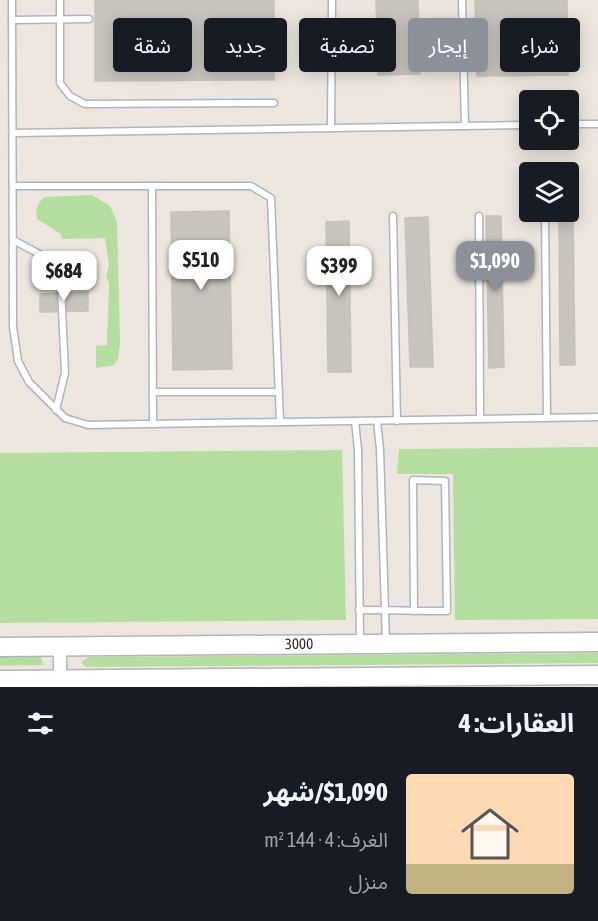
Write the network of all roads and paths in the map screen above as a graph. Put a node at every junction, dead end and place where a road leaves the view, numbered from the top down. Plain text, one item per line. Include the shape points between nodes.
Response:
1 (12, 0) edge
2 (60, 0) edge
3 (332, 0) edge
4 (462, 0) edge
5 (12, 20) junction
6 (60, 20) junction
7 (89, 20) dead end
8 (274, 103) dead end
9 (579, 124) edge
10 (598, 124) edge
11 (519, 125) edge
12 (465, 126) junction
13 (331, 128) junction
14 (13, 133) junction
15 (13, 186) junction
16 (152, 186) junction
17 (393, 216) dead end
18 (479, 216) dead end
19 (545, 222) edge
20 (13, 240) junction
21 (153, 392) junction
22 (279, 392) junction
23 (56, 410) junction
24 (598, 417) edge
25 (547, 418) junction
26 (480, 419) junction
27 (355, 421) junction
28 (377, 421) junction
29 (397, 421) junction
30 (280, 422) junction
31 (153, 424) junction
32 (359, 610) junction
33 (384, 610) junction
34 (414, 610) junction
35 (598, 642) edge
36 (386, 643) junction
37 (360, 644) junction
38 (60, 646) junction
39 (0, 647) edge
40 (598, 675) edge
41 (60, 679) junction
42 (0, 680) edge
43 (486, 681) edge

1 - 5 lane
2 - 6 lane
3 - 13 lane
4 - 12 lane
5 - 6 lane
5 - 14 lane
6 - 7 lane
6 - 8 lane via 60,83 70,96 85,104
9 - 10 lane
11 - 12 lane
12 - 13 lane
13 - 14 lane
14 - 15 lane
15 - 16 lane
15 - 20 lane
16 - 21 lane
16 - 22 lane via 251,186 272,198
17 - 29 lane
18 - 26 lane
19 - 25 lane
20 - 23 lane via 13,327 18,361 29,382
20 - 23 lane via 60,265 65,373
21 - 22 lane
21 - 31 lane
22 - 30 lane
23 - 31 lane via 65,418 88,425
24 - 25 lane
25 - 26 lane
26 - 29 lane
27 - 28 lane
27 - 30 lane
27 - 32 lane
28 - 29 lane
28 - 33 lane
30 - 31 lane
32 - 33 lane
32 - 37 lane
33 - 34 lane
33 - 36 lane
34 - 34 lane via 447,611 445,481 413,480
35 - 36 street, 3000
36 - 37 street, 3000
37 - 38 street, 3000
38 - 39 street, 3000
38 - 41 street
40 - 43 street
41 - 42 street
41 - 43 street

